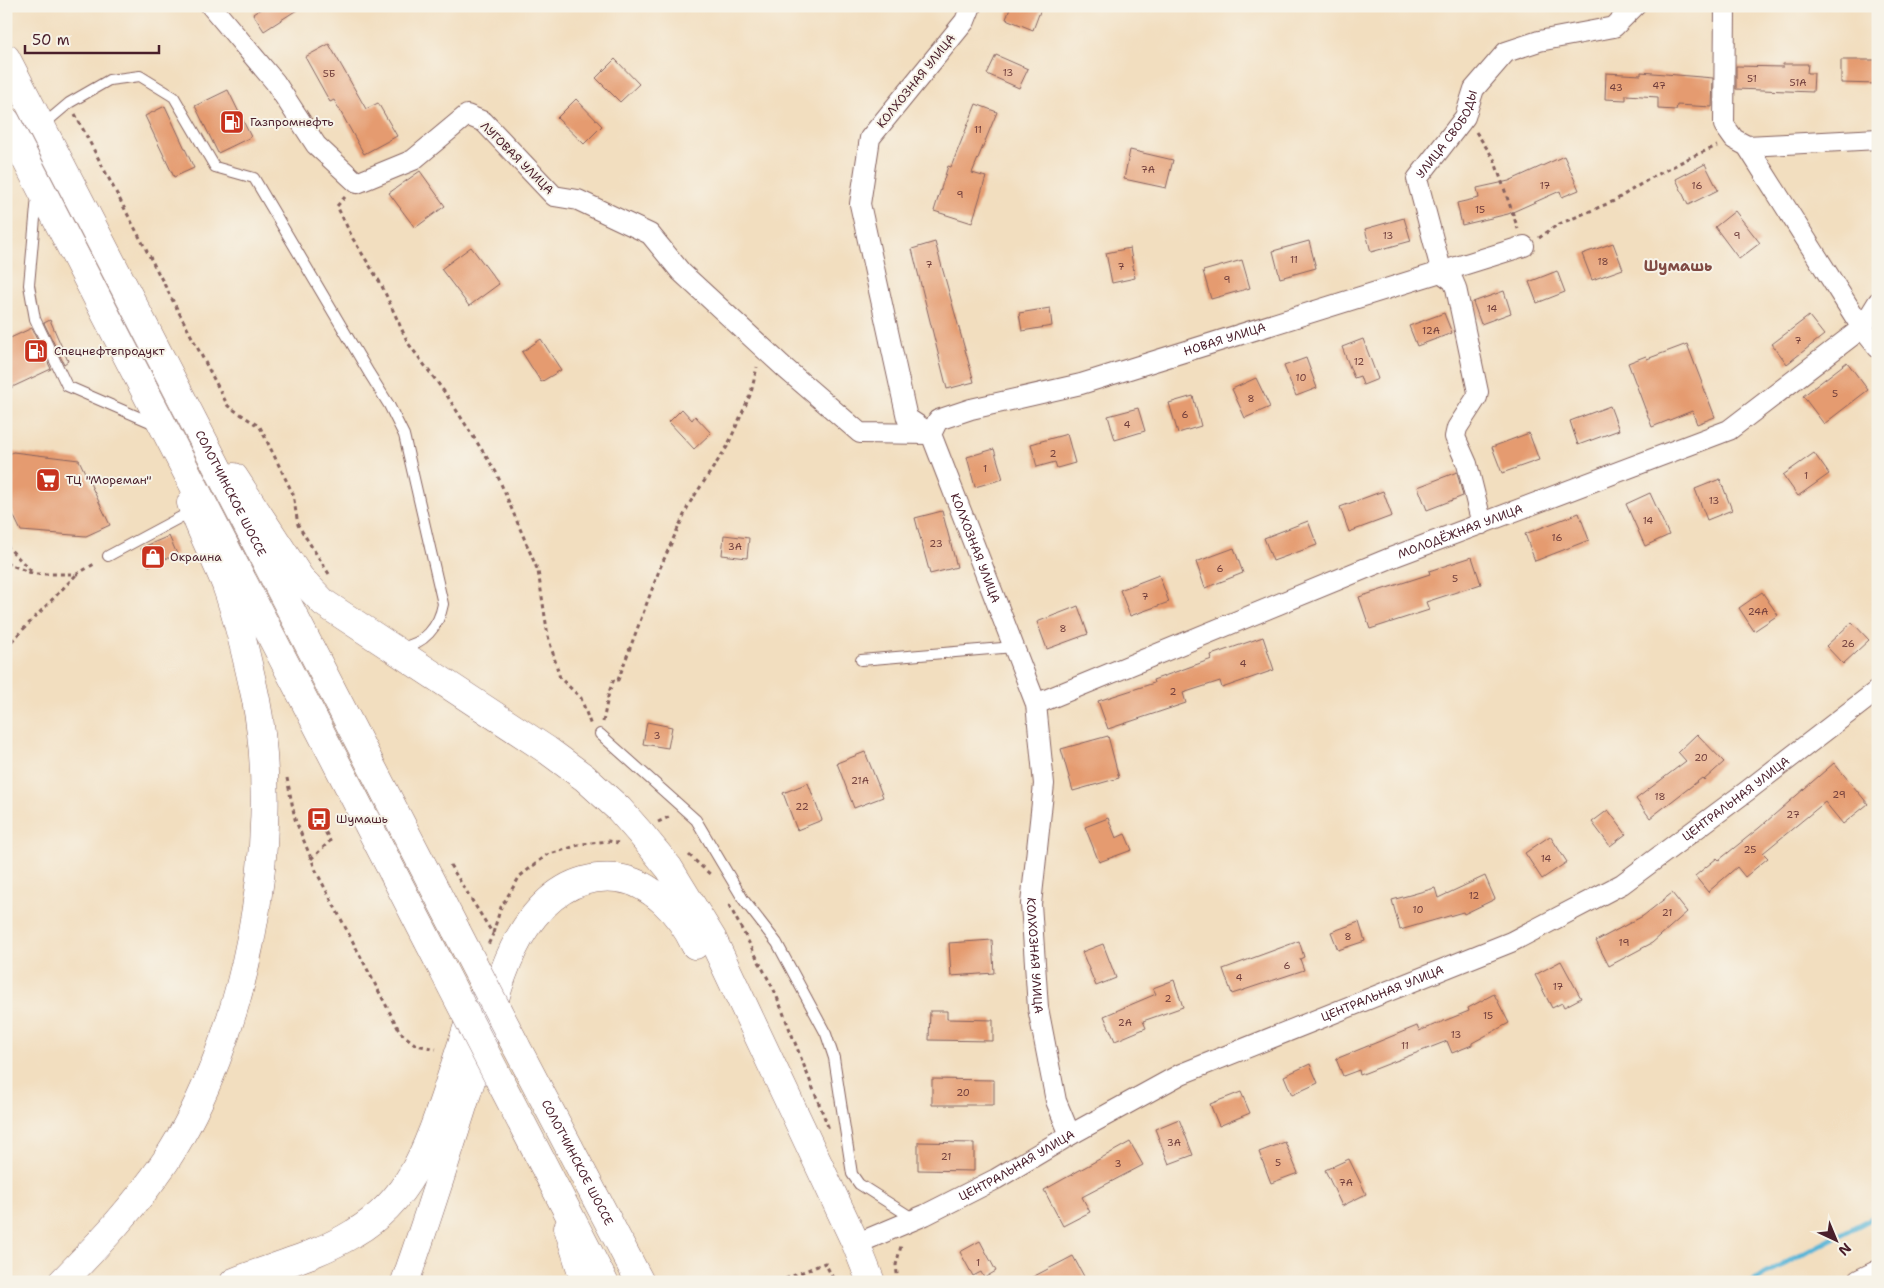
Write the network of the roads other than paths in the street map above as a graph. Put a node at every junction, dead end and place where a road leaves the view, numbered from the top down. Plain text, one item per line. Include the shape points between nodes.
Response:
1 (211, 6) edge
2 (971, 6) edge
3 (1635, 6) edge
4 (1725, 6) edge
5 (6, 58) edge
6 (6, 121) edge
7 (42, 125) junction
8 (1878, 139) edge
9 (1741, 142) junction
10 (38, 183) junction
11 (1524, 246) road end
12 (1442, 273) junction
13 (1878, 302) edge
14 (1862, 328) junction
15 (1878, 348) edge
16 (175, 385) junction
17 (168, 433) junction
18 (931, 434) junction
19 (193, 510) junction
20 (1482, 524) junction
21 (108, 556) road end
22 (1014, 647) junction
23 (392, 648) junction
24 (861, 660) dead end
25 (1878, 690) edge
26 (1036, 704) junction
27 (600, 734) road end
28 (712, 938) junction
29 (1070, 1135) junction
30 (554, 1186) junction
31 (914, 1219) junction
32 (851, 1235) junction
33 (417, 1249) junction
34 (1878, 1273) edge
35 (235, 1281) edge
36 (62, 1282) edge
37 (405, 1282) edge
38 (411, 1282) edge
39 (583, 1282) edge
40 (604, 1282) edge
41 (640, 1282) edge
42 (871, 1282) edge
43 (1860, 1282) edge

1 - 18 street, ЛУГОВАЯ УЛИЦА via 275,82 316,145 357,183 413,160 467,115 476,118 484,122 554,196 578,200 650,234 681,272 860,433
2 - 18 street, КОЛХОЗНАЯ УЛИЦА via 965,20 870,138 860,204 907,418
3 - 12 street, УЛИЦА СВОБОДЫ via 1614,27 1539,40 1506,52 1474,89 1465,117 1417,179
4 - 9 street via 1724,124
5 - 7 main road, СОЛОТЧИНСКОЕ ШОССЕ
6 - 10 main road
7 - 16 main road, СОЛОТЧИНСКОЕ ШОССЕ
7 - 23 lane via 69,103 109,80 140,76 174,97 215,167 254,178 404,435 443,604 437,625 428,635 409,646
8 - 9 street
9 - 14 street
10 - 17 main road
10 - 17 lane via 29,285 35,319 67,386
11 - 12 street, НОВАЯ УЛИЦА
12 - 18 street, НОВАЯ УЛИЦА via 1081,384 971,409 938,420
12 - 20 street via 1454,281 1478,392 1454,433 1467,464
13 - 14 street
14 - 15 street
14 - 20 street, МОЛОДЁЖНАЯ УЛИЦА via 1730,430
16 - 23 main road via 300,578 324,603
16 - 41 main road, СОЛОТЧИНСКОЕ ШОССЕ, bridge
17 - 19 main road
17 - 30 main road, bridge
18 - 22 street, КОЛХОЗНАЯ УЛИЦА
19 - 21 lane
19 - 36 main road via 228,592 256,702 264,778 263,852 250,944 226,1035 190,1119 141,1195
20 - 26 street, МОЛОДЁЖНАЯ УЛИЦА via 1393,557
22 - 24 lane
22 - 26 street, КОЛХОЗНАЯ УЛИЦА
23 - 28 main road via 546,750 601,792 668,868
25 - 29 street, ЦЕНТРАЛЬНАЯ УЛИЦА via 1622,884 1511,942 1182,1074
26 - 29 street, КОЛХОЗНАЯ УЛИЦА via 1044,784 1031,904 1038,1008 1056,1101
27 - 31 lane via 696,820 743,899 777,943 826,1034 834,1058 852,1174 859,1184
28 - 32 main road
28 - 35 main road via 672,892 644,872 609,862 592,861 548,877 520,904 489,959 429,1141 407,1185 382,1214 354,1233 329,1246
29 - 31 street, ЦЕНТРАЛЬНАЯ УЛИЦА via 996,1179
30 - 39 main road
30 - 40 main road
31 - 32 street, ЦЕНТРАЛЬНАЯ УЛИЦА
32 - 33 main road via 792,1149 691,937 677,916 654,893 621,878 603,876 587,878 547,902 526,927 515,947
32 - 42 main road
33 - 37 main road
33 - 38 main road
34 - 43 street

